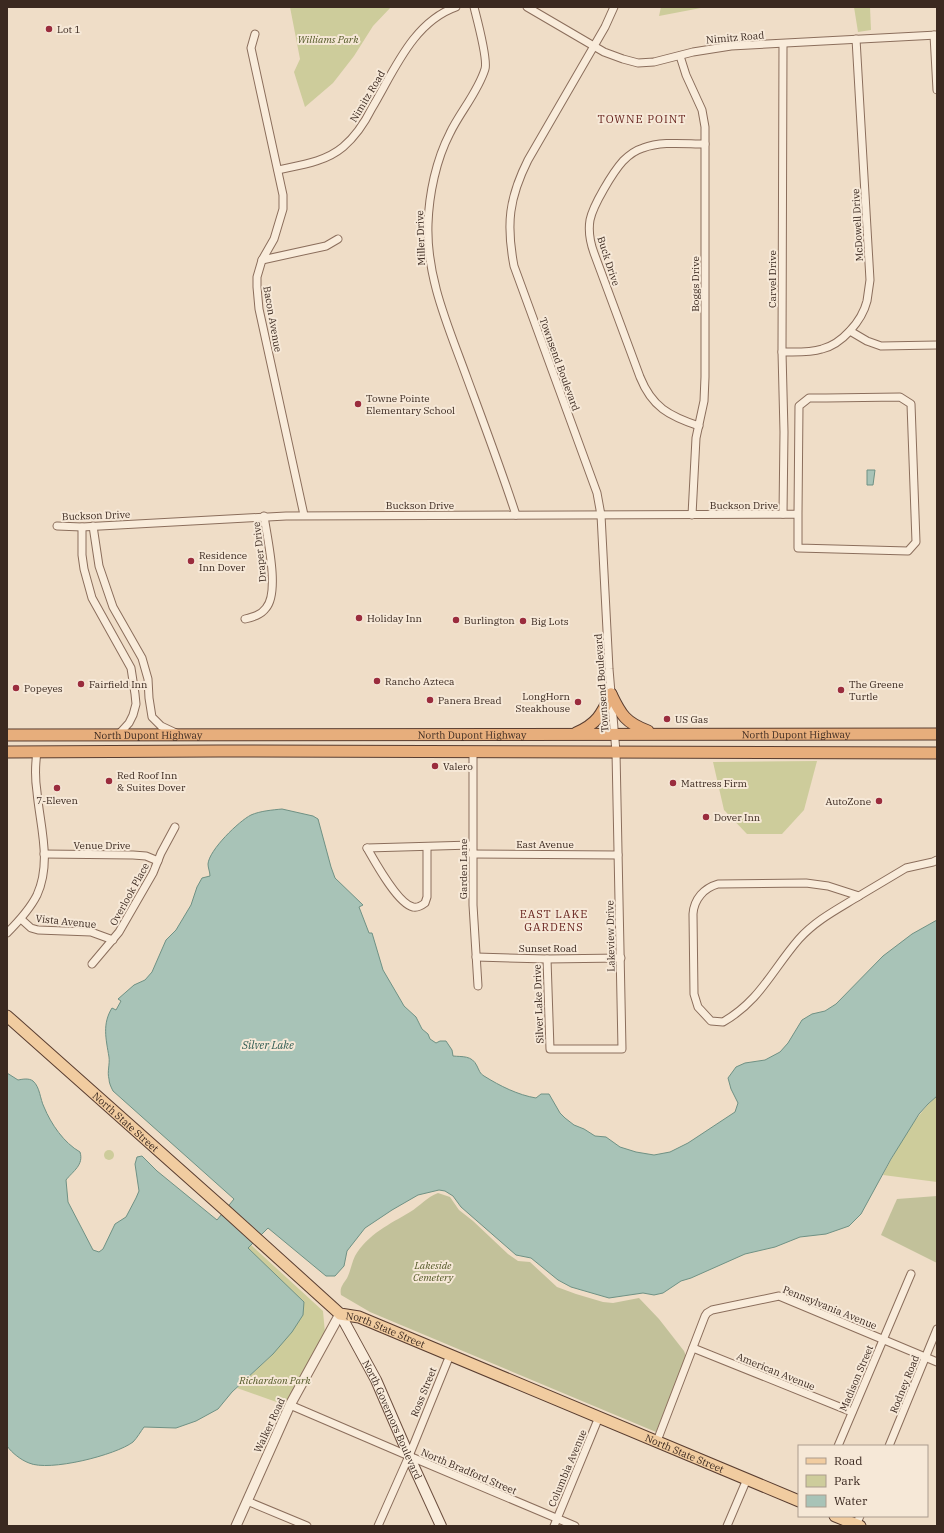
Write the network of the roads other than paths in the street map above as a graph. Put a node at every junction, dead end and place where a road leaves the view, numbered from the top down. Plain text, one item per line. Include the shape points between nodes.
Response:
1 (456, 7) edge
2 (474, 7) edge
3 (527, 7) edge
4 (614, 7) edge
5 (255, 34) dead end
6 (935, 35) edge
7 (856, 39) junction
8 (783, 44) junction
9 (594, 46) junction
10 (680, 56) junction
11 (937, 90) edge
12 (705, 144) junction
13 (278, 170) junction
14 (338, 239) dead end
15 (262, 260) junction
16 (850, 331) junction
17 (937, 345) edge
18 (782, 352) junction
19 (699, 426) junction
20 (784, 432) junction
21 (798, 434) junction
22 (783, 514) junction
23 (798, 514) junction
24 (516, 515) junction
25 (601, 515) junction
26 (692, 515) junction
27 (264, 516) junction
28 (304, 516) junction
29 (57, 526) dead end
30 (93, 526) junction
31 (82, 527) junction
32 (116, 613) junction
33 (104, 620) junction
34 (245, 620) dead end
35 (611, 694) junction
36 (574, 734) junction
37 (615, 734) junction
38 (656, 734) junction
39 (937, 734) edge
40 (7, 735) edge
41 (71, 735) junction
42 (118, 735) junction
43 (226, 735) junction
44 (183, 736) junction
45 (937, 747) edge
46 (181, 751) junction
47 (7, 752) edge
48 (37, 752) junction
49 (472, 752) junction
50 (616, 752) junction
51 (925, 753) junction
52 (937, 753) edge
53 (175, 827) dead end
54 (472, 845) junction
55 (428, 847) junction
56 (44, 854) junction
57 (472, 854) junction
58 (618, 855) junction
59 (937, 860) edge
60 (158, 861) junction
61 (859, 896) junction
62 (21, 919) junction
63 (7, 933) edge
64 (113, 940) junction
65 (476, 957) junction
66 (621, 958) junction
67 (547, 959) junction
68 (92, 964) dead end
69 (478, 986) dead end
70 (7, 1016) edge
71 (550, 1049) joint
72 (911, 1274) dead end
73 (340, 1314) junction
74 (937, 1329) edge
75 (884, 1339) junction
76 (693, 1348) junction
77 (450, 1355) junction
78 (926, 1356) junction
79 (937, 1362) edge
80 (290, 1404) junction
81 (852, 1412) junction
82 (599, 1417) junction
83 (657, 1442) junction
84 (838, 1445) edge
85 (889, 1445) edge
86 (408, 1456) junction
87 (747, 1479) junction
88 (247, 1501) junction
89 (798, 1501) edge
90 (839, 1517) edge
91 (557, 1518) junction
92 (859, 1522) edge
93 (236, 1526) edge
94 (308, 1526) edge
95 (378, 1526) edge
96 (441, 1526) edge
97 (554, 1526) edge
98 (575, 1526) edge
99 (727, 1526) edge

1 - 13 street, Nimitz Road via 432,20 416,35 362,125 344,146 315,162
2 - 24 street, Miller Drive via 485,69 450,134 438,164 429,208 430,262 444,316
3 - 9 street, Nimitz Road
4 - 9 street, Townsend Boulevard
5 - 13 street, Bacon Avenue via 251,48
6 - 7 street, Nimitz Road
6 - 11 street
7 - 8 street, Nimitz Road
7 - 16 street, McDowell Drive via 870,280 861,316
8 - 10 street, Nimitz Road via 720,47
8 - 18 street, Carvel Drive
9 - 10 street, Nimitz Road via 614,56 638,63
9 - 25 street, Townsend Boulevard via 520,176 513,196 509,233 514,266 597,493
10 - 12 street, Boggs Drive via 702,110
12 - 19 street, Boggs Drive via 705,377
12 - 19 street, Buck Drive via 658,144 642,148 629,156 616,170 593,210 589,226 594,253 647,393 671,416
13 - 15 street, Bacon Avenue via 283,209 274,238
14 - 15 street via 326,246
15 - 28 street, Bacon Avenue via 257,277 259,309
16 - 17 street via 866,342 881,346
16 - 18 street, McDowell Drive via 838,342 824,349
18 - 20 street, Carvel Drive
19 - 26 street, Boggs Drive via 696,438
20 - 21 street
20 - 22 street, Carvel Drive
21 - 23 street
21 - 23 street via 799,406 809,398 900,397 911,404 916,542 908,551 798,548
22 - 23 street, Buckson Drive
22 - 26 street, Buckson Drive
24 - 25 street, Buckson Drive
24 - 28 street, Buckson Drive
25 - 26 street, Buckson Drive
25 - 35 street, Townsend Boulevard
27 - 28 street, Buckson Drive
27 - 30 street, Buckson Drive
27 - 34 street, Draper Drive via 273,576 272,593 266,609
29 - 31 street, Buckson Drive
30 - 31 street, Buckson Drive
30 - 32 street via 99,566
31 - 33 street via 84,569 92,598
32 - 33 street
32 - 44 street via 142,658 148,679 152,716 161,726
33 - 42 street via 130,668 135,694 133,714
35 - 36 highway via 604,710 592,725
35 - 37 street, Townsend Boulevard
35 - 38 highway via 619,712 625,718 636,727
36 - 37 highway, North Dupont Highway
36 - 43 highway, North Dupont Highway
37 - 38 highway, North Dupont Highway
37 - 50 street, Townsend Boulevard
38 - 39 highway, North Dupont Highway
40 - 41 highway, North Dupont Highway
41 - 42 highway, North Dupont Highway
41 - 48 highway via 44,744
42 - 44 highway, North Dupont Highway
43 - 44 highway, North Dupont Highway
43 - 46 highway via 225,740 218,746 192,746
45 - 51 highway
46 - 48 highway, North Dupont Highway
46 - 49 highway, North Dupont Highway
47 - 48 highway, North Dupont Highway
48 - 56 street via 36,784
49 - 50 highway, North Dupont Highway
49 - 54 street, Garden Lane
50 - 51 highway, North Dupont Highway
50 - 58 street, Lakeview Drive
51 - 52 highway, North Dupont Highway
53 - 60 street, Overlook Place
54 - 55 street
54 - 57 street, Garden Lane
55 - 55 street via 427,897 425,903 416,908 411,907 396,895 367,848
56 - 60 street, Venue Drive via 133,855 146,856
56 - 62 street via 40,887 33,903
57 - 58 street, East Avenue
57 - 65 street, Garden Lane
58 - 66 street, Lakeview Drive
59 - 61 street via 906,868
60 - 64 street, Overlook Place
61 - 61 street via 806,931 762,990 732,1017 716,1023 701,1012 694,994 693,907 706,889 724,884 806,883 828,886
62 - 63 street
62 - 64 street, Vista Avenue via 31,928 38,930 92,932
64 - 68 street, Overlook Place
65 - 67 street, Sunset Road
65 - 69 street, Garden Lane
66 - 67 street, Sunset Road
66 - 71 street, Lakeview Drive via 622,1049
67 - 71 street, Silver Lake Drive
70 - 73 main road, North State Street
72 - 75 street, Madison Street
73 - 77 main road, North State Street via 359,1318
73 - 80 street, Walker Road
73 - 86 main road, North Governors Boulevard via 376,1380
74 - 78 street, Rodney Road
75 - 76 street, Pennsylvania Avenue via 783,1297 775,1296 710,1311 705,1316
75 - 78 street, Pennsylvania Avenue
75 - 81 street, Madison Street
76 - 81 street, American Avenue
76 - 83 street, Pennsylvania Avenue
77 - 82 main road, North State Street
77 - 86 street, Ross Street
78 - 79 street, Pennsylvania Avenue
78 - 85 street, Rodney Road
80 - 86 street, North Bradford Street
80 - 88 street, Walker Road
81 - 84 street, Madison Street
82 - 83 main road, North State Street
82 - 91 street, Columbia Avenue
83 - 87 main road, North State Street
86 - 91 street, North Bradford Street
86 - 95 street, Ross Street
86 - 96 main road, North Governors Boulevard
87 - 89 main road, North State Street
87 - 99 street
88 - 93 street, Walker Road
88 - 94 street
90 - 92 main road
91 - 97 street, Columbia Avenue
91 - 98 street, North Bradford Street

